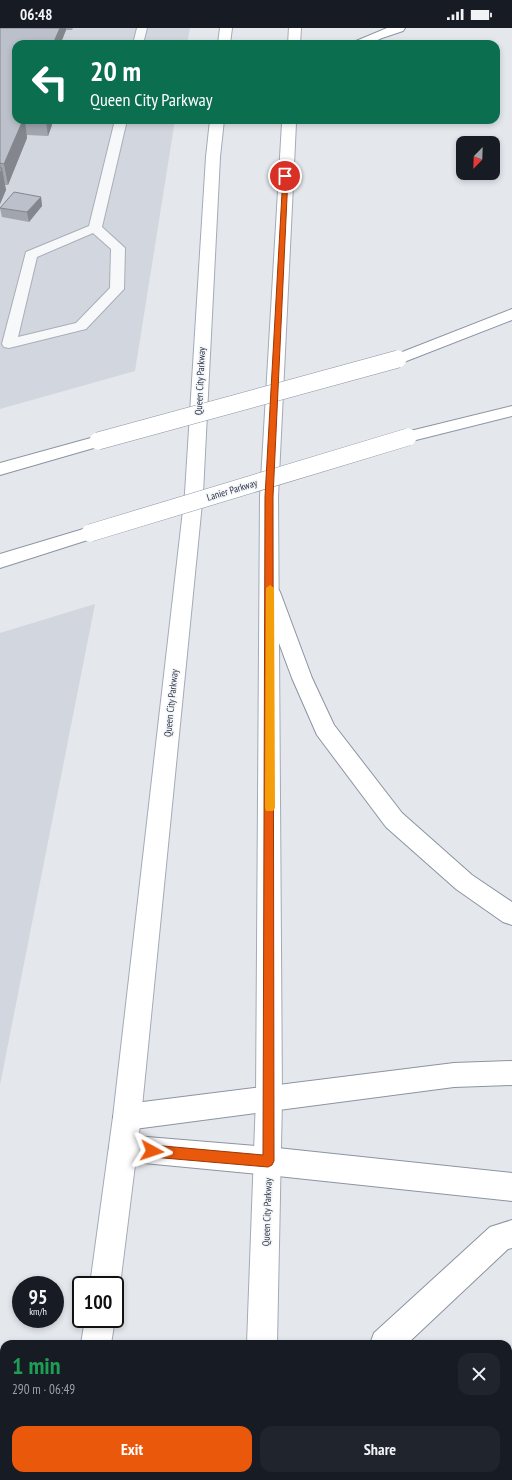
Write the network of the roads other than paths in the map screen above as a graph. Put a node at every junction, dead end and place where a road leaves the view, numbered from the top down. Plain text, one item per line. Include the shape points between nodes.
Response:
1 (142, 28) edge
2 (226, 28) edge
3 (295, 28) edge
4 (400, 28) edge
5 (139, 40) edge
6 (224, 40) edge
7 (294, 40) edge
8 (368, 40) edge
9 (120, 124) edge
10 (217, 124) edge
11 (290, 124) edge
12 (95, 228) junction
13 (512, 314) edge
14 (512, 320) edge
15 (398, 359) junction
16 (512, 411) edge
17 (0, 469) edge
18 (0, 561) edge
19 (270, 592) junction
20 (512, 915) edge
21 (512, 1073) edge
22 (269, 1098) junction
23 (127, 1117) junction
24 (123, 1148) junction
25 (268, 1161) junction
26 (512, 1187) edge
27 (512, 1234) edge
28 (105, 1276) edge
29 (99, 1328) edge
30 (97, 1340) edge
31 (262, 1340) edge
32 (389, 1340) edge

1 - 5 lane
2 - 6 main road
3 - 7 main road
4 - 8 main road
9 - 12 lane
10 - 23 main road, Queen City Parkway via 194,493
11 - 19 main road, Queen City Parkway via 269,497
12 - 12 lane via 31,255 10,344 82,326 118,289 118,248
13 - 15 main road
14 - 15 main road
15 - 17 main road, bridge
16 - 18 main road, Lanier Parkway, bridge via 408,437
19 - 20 main road via 302,678 329,735 394,820 464,882
19 - 22 main road, Queen City Parkway
21 - 22 main road via 454,1075
22 - 23 main road
22 - 25 main road, Queen City Parkway
23 - 24 main road, Queen City Parkway
24 - 25 main road
24 - 28 main road, Queen City Parkway
25 - 26 main road
25 - 31 main road, Queen City Parkway
27 - 32 main road via 500,1237
29 - 30 main road

